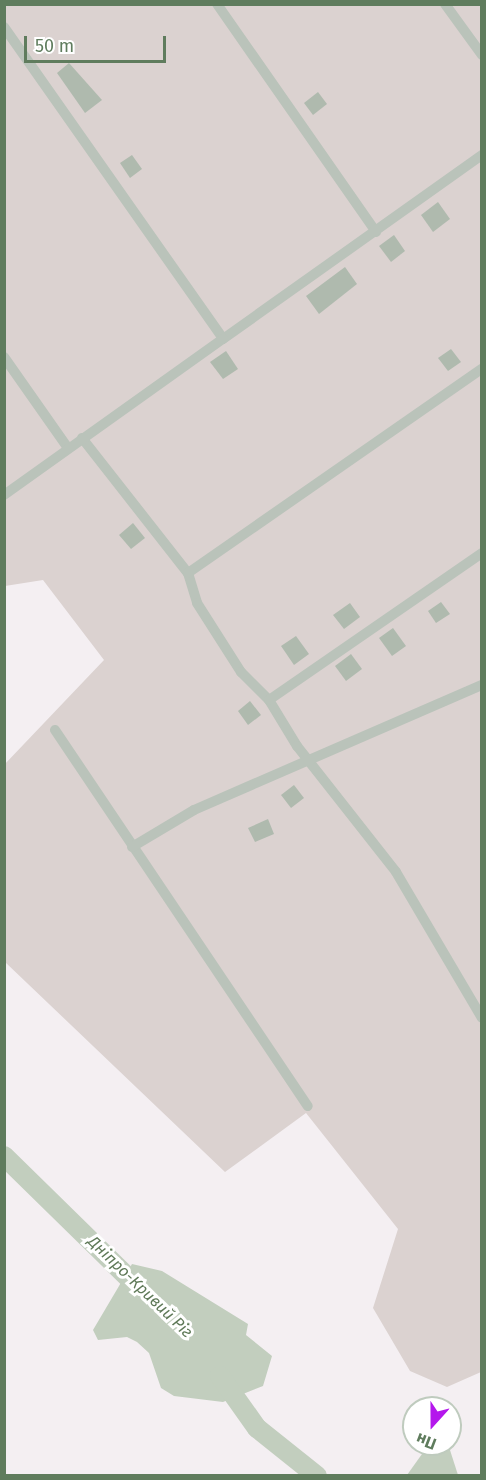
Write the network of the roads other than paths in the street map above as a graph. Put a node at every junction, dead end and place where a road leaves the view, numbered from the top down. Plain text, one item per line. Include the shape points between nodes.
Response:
1 (218, 4) edge
2 (445, 4) edge
3 (4, 27) edge
4 (482, 55) edge
5 (482, 155) edge
6 (376, 232) junction
7 (223, 339) junction
8 (4, 357) edge
9 (482, 369) edge
10 (82, 438) junction
11 (68, 448) junction
12 (4, 495) edge
13 (482, 553) edge
14 (188, 573) junction
15 (482, 685) edge
16 (269, 700) junction
17 (55, 730) dead end
18 (308, 760) junction
19 (132, 847) junction
20 (482, 1018) edge
21 (308, 1106) dead end

1 - 6 lane
2 - 4 lane
3 - 7 lane
5 - 6 lane
6 - 7 lane
7 - 10 lane
8 - 11 lane
9 - 14 lane
10 - 11 lane
10 - 14 lane
11 - 12 lane
13 - 16 lane
14 - 16 lane via 196,603 242,672
15 - 18 lane
16 - 18 lane
17 - 19 lane
18 - 19 lane via 194,810
18 - 20 lane via 396,872
19 - 21 lane

